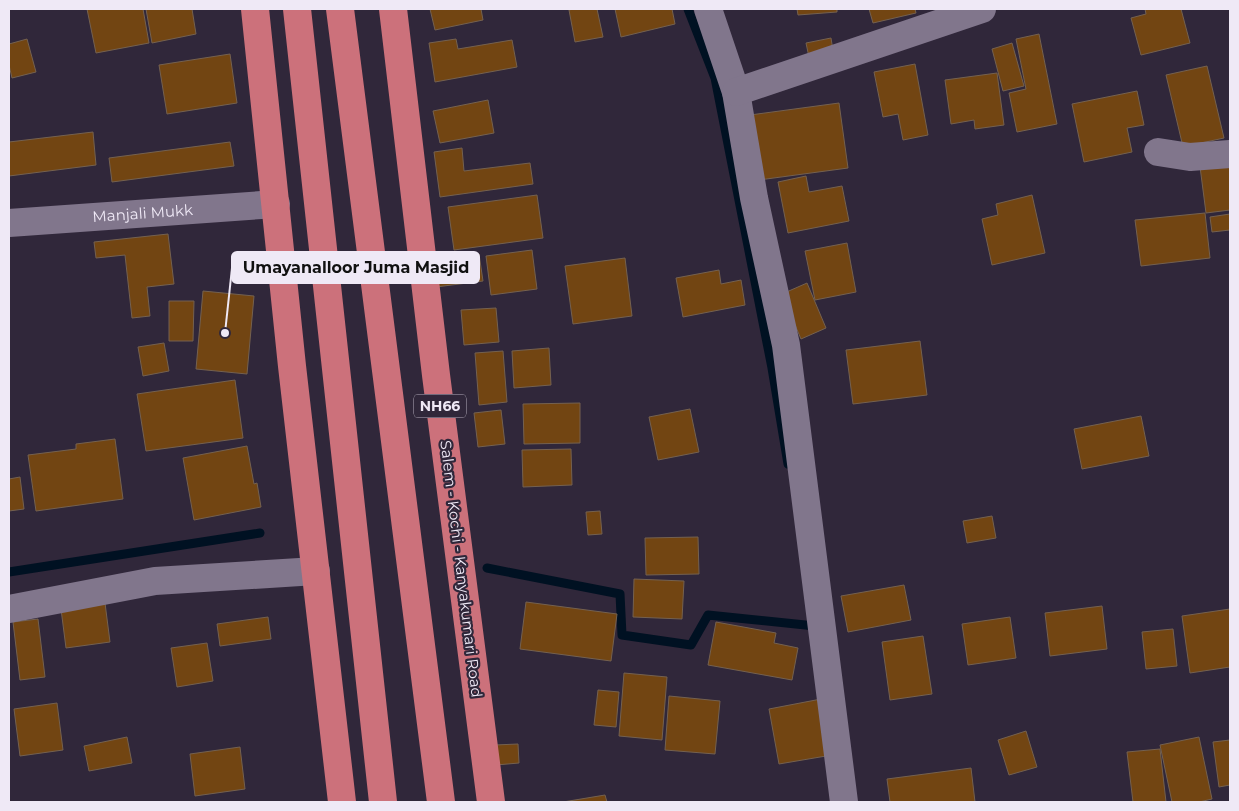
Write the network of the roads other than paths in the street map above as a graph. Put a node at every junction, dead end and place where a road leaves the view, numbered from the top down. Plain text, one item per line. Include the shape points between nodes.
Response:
1 (255, 9) edge
2 (297, 9) edge
3 (340, 9) edge
4 (393, 9) edge
5 (708, 9) edge
6 (982, 9) edge
7 (736, 92) junction
8 (1158, 152) dead end
9 (1230, 154) edge
10 (276, 204) junction
11 (9, 223) edge
12 (316, 571) junction
13 (9, 609) edge
14 (342, 802) edge
15 (383, 802) edge
16 (441, 802) edge
17 (491, 802) edge
18 (844, 802) edge

1 - 10 highway
2 - 15 highway
3 - 16 highway
4 - 17 highway, Salem - Kochi - Kanyakumari Road / NH66
5 - 7 street
6 - 7 street
7 - 18 street via 754,198 786,346
8 - 9 street via 1190,158
10 - 11 street, Manjali Mukk
10 - 12 highway
12 - 13 street via 155,581
12 - 14 highway

